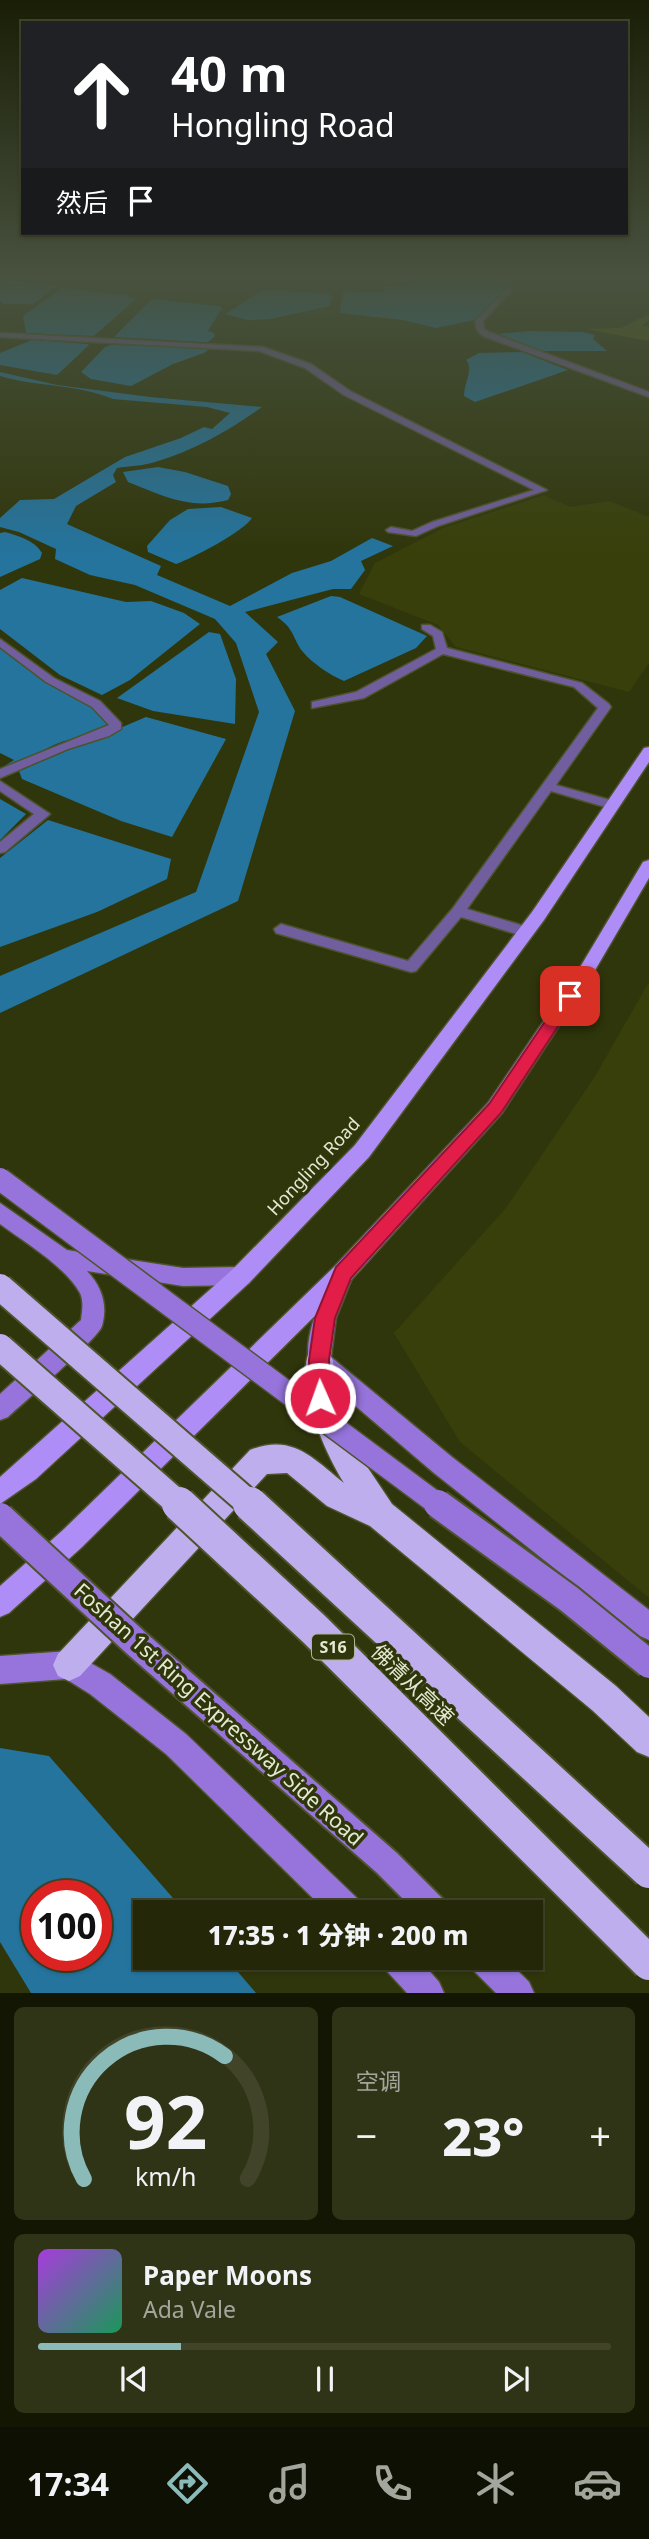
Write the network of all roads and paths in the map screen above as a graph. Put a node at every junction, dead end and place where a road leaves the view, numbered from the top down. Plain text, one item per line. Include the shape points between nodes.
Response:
1 (311, 368) edge
2 (577, 368) edge
3 (649, 395) edge
4 (391, 530) dead end
5 (426, 627) dead end
6 (0, 642) edge
7 (442, 650) junction
8 (316, 705) dead end
9 (649, 751) edge
10 (0, 774) edge
11 (0, 785) edge
12 (550, 787) junction
13 (612, 805) junction
14 (0, 849) edge
15 (649, 865) edge
16 (458, 911) junction
17 (281, 929) dead end
18 (526, 932) junction
19 (0, 1179) edge
20 (0, 1212) edge
21 (62, 1258) junction
22 (343, 1273) junction
23 (242, 1276) junction
24 (0, 1287) edge
25 (0, 1348) edge
26 (319, 1360) junction
27 (0, 1409) edge
28 (0, 1492) edge
29 (381, 1515) junction
30 (0, 1517) edge
31 (0, 1604) edge
32 (649, 1627) edge
33 (649, 1664) edge
34 (69, 1665) junction
35 (0, 1670) edge
36 (649, 1740) edge
37 (649, 1871) edge
38 (336, 1900) edge
39 (424, 1900) edge
40 (649, 1964) edge
41 (407, 1970) edge
42 (495, 1970) edge
43 (428, 1993) edge
44 (518, 1993) edge

1 - 4 street via 348,393 542,490 413,534
2 - 3 street
5 - 7 street via 438,634
6 - 10 street via 50,680 96,704 117,726
7 - 8 street via 360,695
7 - 12 street via 578,685 605,707
9 - 13 main road, Hongling Road
11 - 14 street via 43,814
12 - 13 street
12 - 16 street
13 - 18 main road, Hongling Road
15 - 22 main road via 585,973 495,1108
16 - 17 street via 411,967
16 - 18 street
18 - 23 main road, Hongling Road via 362,1151
19 - 33 main road, bridge via 558,1591
20 - 21 main road
21 - 23 main road via 183,1277
21 - 27 main road via 89,1288 94,1305 91,1325
22 - 26 main road via 325,1318
22 - 31 main road
23 - 28 main road, Hongling Road
24 - 37 highway, 佛清从高速 / S16, bridge via 258,1511
25 - 40 highway, 佛清从高速 / S16, bridge via 172,1497 314,1629
26 - 29 highway via 320,1398 350,1466
26 - 32 main road via 443,1465
29 - 34 highway via 337,1496 292,1459 260,1460
29 - 36 highway
30 - 39 main road, Foshan 1st Ring Expressway Side Road, bridge
34 - 35 main road
34 - 38 main road via 176,1744
41 - 43 main road
42 - 44 main road

